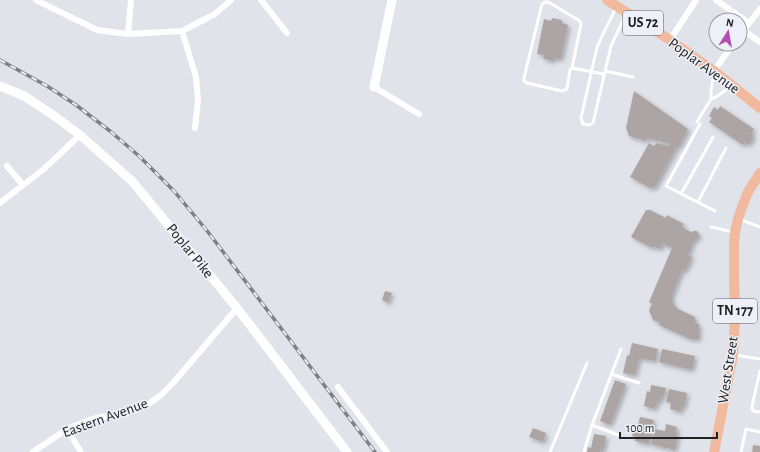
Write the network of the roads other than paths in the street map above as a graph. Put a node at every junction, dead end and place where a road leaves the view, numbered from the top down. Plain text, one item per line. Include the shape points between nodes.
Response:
1 (36, 0) edge
2 (131, 0) edge
3 (231, 0) edge
4 (261, 0) edge
5 (392, 0) edge
6 (607, 0) edge
7 (696, 0) edge
8 (716, 0) edge
9 (617, 6) junction
10 (760, 9) edge
11 (626, 12) junction
12 (749, 23) joint
13 (182, 31) junction
14 (287, 33) dead end
15 (128, 34) junction
16 (748, 36) edge
17 (670, 40) junction
18 (760, 42) edge
19 (728, 52) edge
20 (572, 68) junction
21 (592, 71) junction
22 (714, 71) junction
23 (605, 73) junction
24 (633, 78) dead end
25 (731, 85) junction
26 (0, 86) edge
27 (374, 87) joint
28 (710, 99) junction
29 (760, 108) edge
30 (420, 114) dead end
31 (195, 128) dead end
32 (80, 135) junction
33 (713, 137) dead end
34 (726, 148) dead end
35 (7, 166) dead end
36 (760, 173) edge
37 (23, 185) junction
38 (682, 194) junction
39 (698, 202) junction
40 (0, 203) edge
41 (715, 211) dead end
42 (738, 218) junction
43 (711, 227) dead end
44 (760, 227) edge
45 (735, 232) junction
46 (237, 308) junction
47 (622, 349) dead end
48 (733, 355) junction
49 (760, 359) edge
50 (587, 363) dead end
51 (760, 371) edge
52 (611, 374) junction
53 (759, 375) edge
54 (639, 383) dead end
55 (338, 387) dead end
56 (760, 412) edge
57 (592, 425) junction
58 (67, 429) junction
59 (760, 432) edge
60 (618, 435) dead end
61 (33, 452) edge
62 (81, 452) edge
63 (347, 452) edge
64 (387, 452) edge
65 (550, 452) edge
66 (584, 452) edge
67 (714, 452) edge
68 (741, 452) edge

1 - 15 street via 98,30
2 - 15 street
3 - 13 street via 215,14
4 - 14 street
5 - 27 main road
6 - 9 main road, Poplar Avenue / US 72
7 - 17 street
8 - 12 street
9 - 11 main road, Poplar Avenue / US 72
9 - 21 lane via 597,47
10 - 12 street
11 - 17 main road, Poplar Avenue / US 72
11 - 23 lane via 611,46
13 - 15 street
13 - 31 street via 196,77 198,100
16 - 18 street
17 - 22 main road, Poplar Avenue / US 72
19 - 22 street
20 - 20 lane via 567,89 562,91 524,81 542,4 546,2 580,21
20 - 21 lane
21 - 23 lane
21 - 23 lane via 581,118 583,124 589,125 593,123
22 - 25 main road, Poplar Avenue / US 72
22 - 28 lane
23 - 24 lane
25 - 28 lane
25 - 29 main road, Poplar Avenue / US 72
26 - 32 main road, Poplar Pike via 24,96
27 - 30 street
28 - 38 lane via 666,186
32 - 37 street
32 - 46 main road, Poplar Pike via 132,181
33 - 38 lane
34 - 39 lane
35 - 37 street
36 - 42 main road, West Street / TN 177 via 748,192
37 - 40 street
38 - 39 lane
39 - 41 lane
42 - 44 lane
42 - 45 main road, West Street / TN 177
43 - 45 lane
45 - 48 main road, West Street / TN 177
46 - 58 street, Eastern Avenue via 173,383 150,403 135,410 92,419
46 - 63 main road, Poplar Pike
47 - 52 lane
48 - 49 lane
48 - 67 main road, West Street / TN 177
50 - 65 lane
51 - 53 lane
52 - 54 lane
52 - 57 lane
53 - 56 lane via 752,409
55 - 64 street
57 - 60 lane
57 - 66 lane
58 - 61 street, Eastern Avenue
58 - 62 street
59 - 68 lane via 746,429

